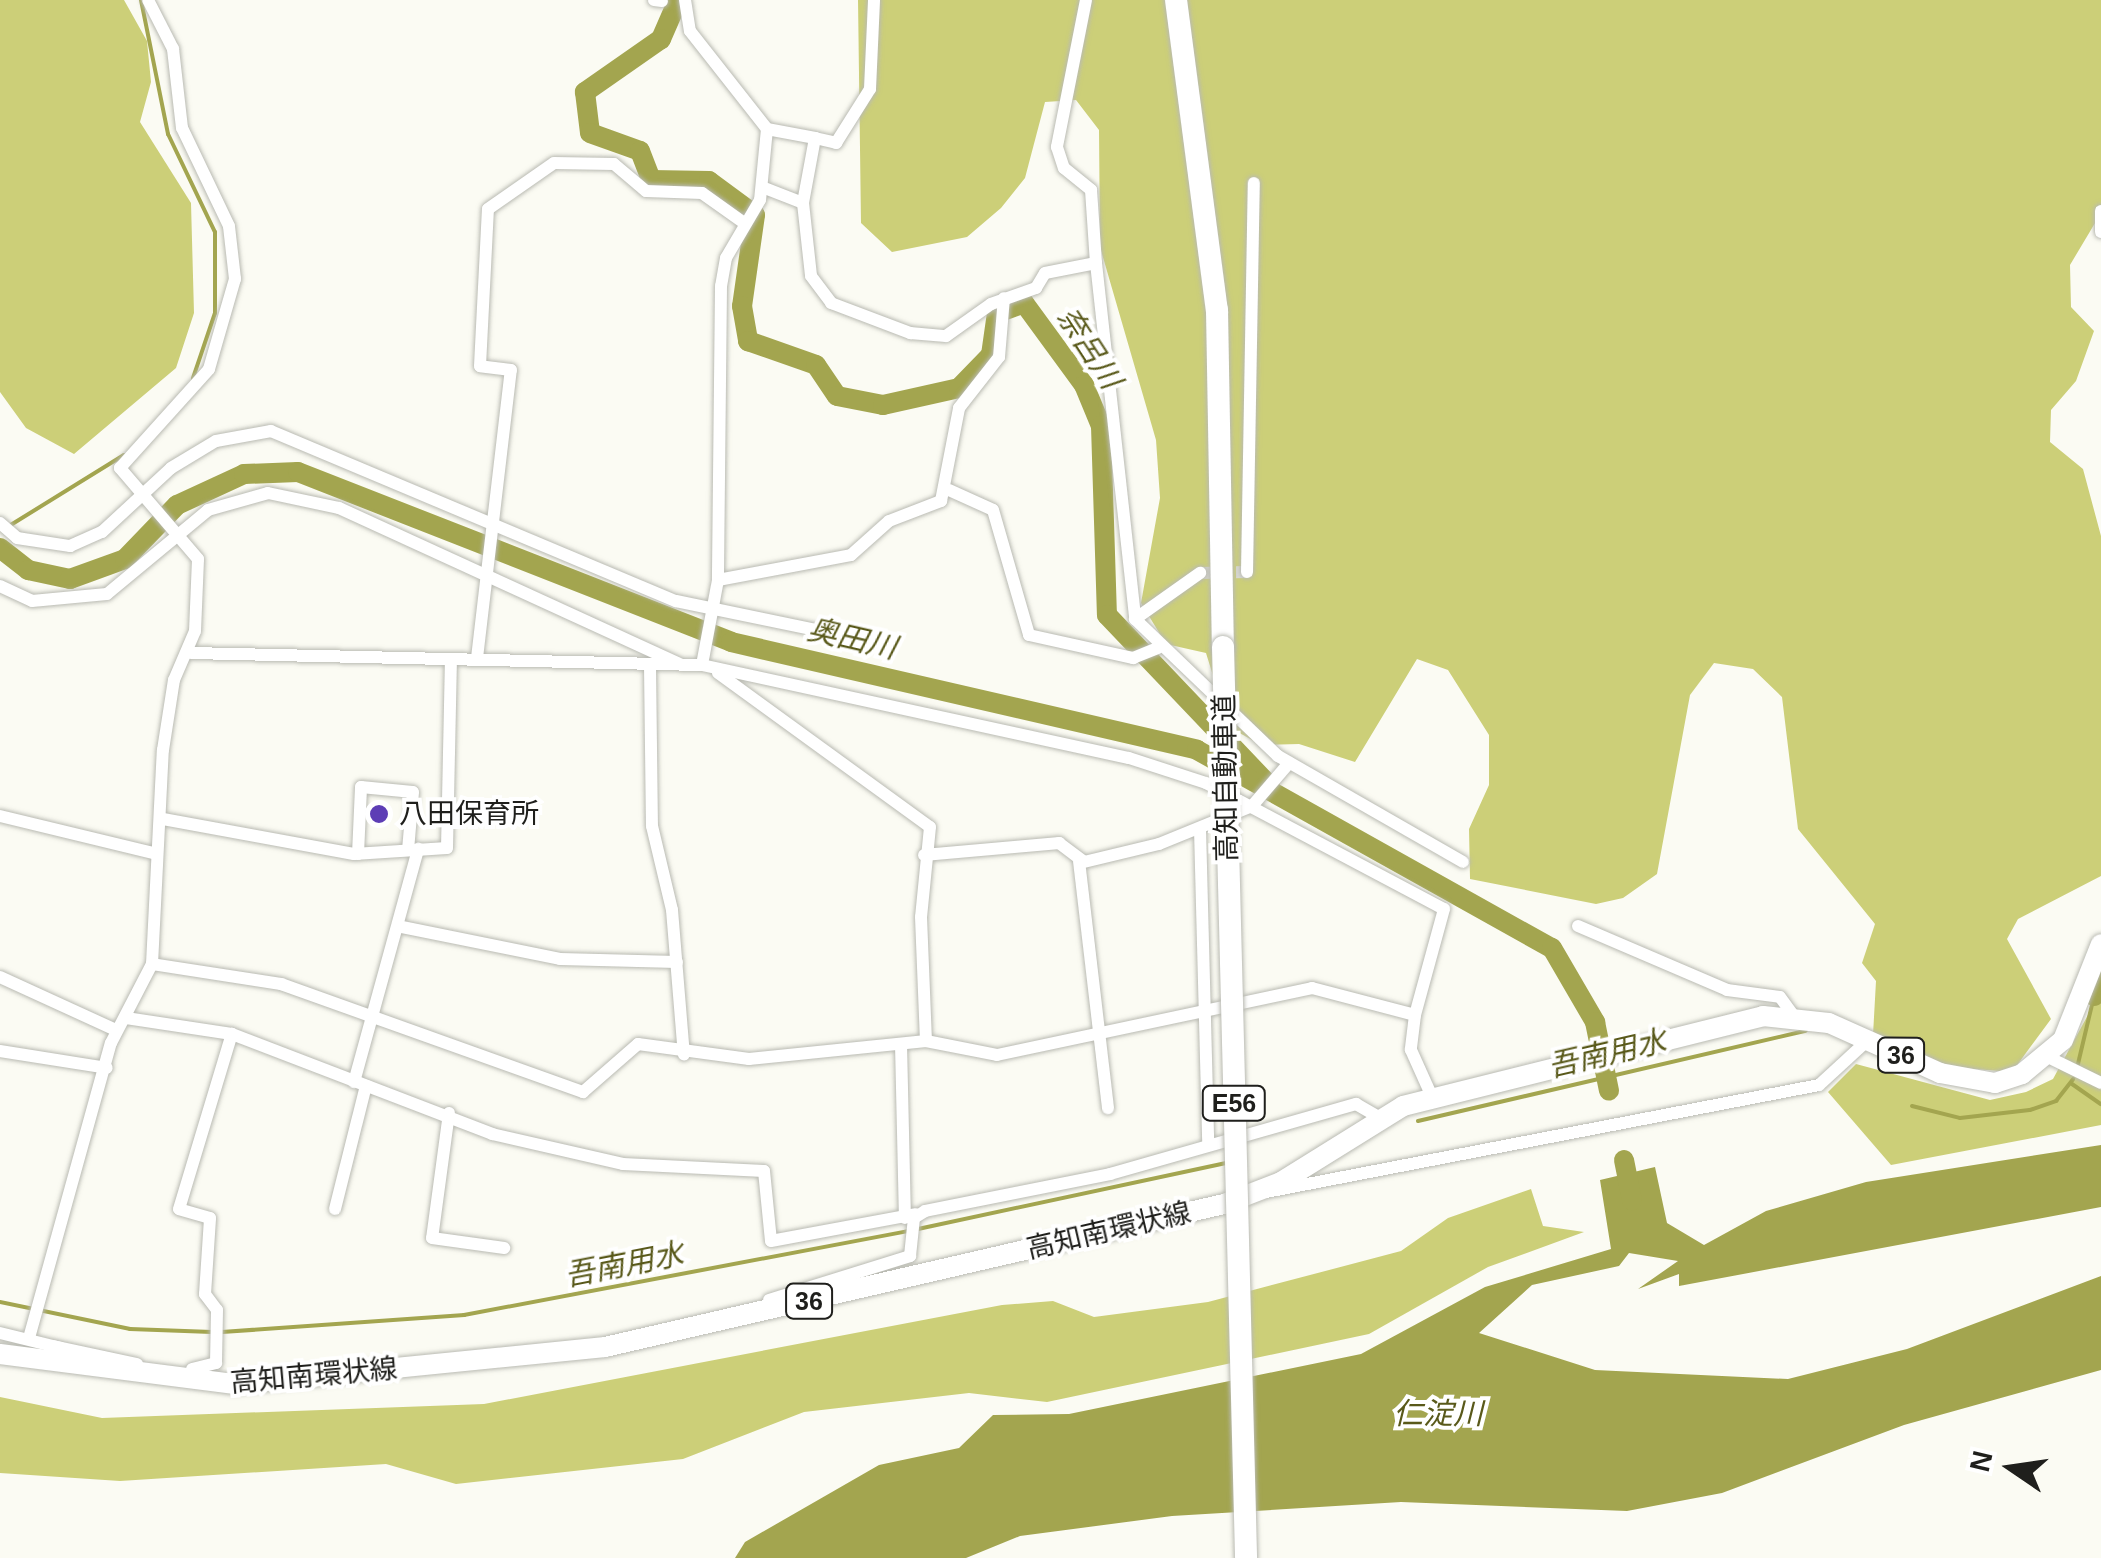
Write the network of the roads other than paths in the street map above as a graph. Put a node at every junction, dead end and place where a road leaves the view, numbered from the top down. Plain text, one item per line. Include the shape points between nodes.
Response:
1 (148, 0) edge
2 (685, 0) edge
3 (874, 0) edge
4 (1086, 0) edge
5 (1176, 0) edge
6 (767, 129) junction
7 (815, 138) junction
8 (1254, 183) dead end
9 (761, 193) junction
10 (803, 203) junction
11 (2101, 211) edge
12 (746, 220) junction
13 (2101, 232) edge
14 (1096, 262) junction
15 (1004, 298) junction
16 (948, 490) junction
17 (145, 496) junction
18 (0, 523) edge
19 (488, 523) junction
20 (179, 533) junction
21 (1247, 572) dead end
22 (1200, 574) tunnel mouth
23 (480, 577) junction
24 (718, 580) junction
25 (0, 586) edge
26 (712, 616) junction
27 (1135, 618) junction
28 (840, 635) dead end
29 (1158, 648) junction
30 (191, 653) junction
31 (477, 658) junction
32 (703, 659) junction
33 (451, 660) junction
34 (681, 665) junction
35 (650, 666) junction
36 (1219, 720) dead end
37 (1242, 722) junction
38 (1289, 763) junction
39 (1252, 806) junction
40 (0, 816) edge
41 (163, 819) junction
42 (1200, 829) junction
43 (413, 849) junction
44 (153, 852) junction
45 (358, 854) junction
46 (924, 855) junction
47 (1079, 861) junction
48 (1463, 862) dead end
49 (402, 926) junction
50 (1578, 926) dead end
51 (2101, 944) edge
52 (677, 962) junction
53 (152, 964) junction
54 (0, 976) edge
55 (1203, 1005) junction
56 (1793, 1014) junction
57 (1415, 1015) junction
58 (375, 1017) junction
59 (126, 1018) junction
60 (116, 1030) junction
61 (232, 1034) junction
62 (1104, 1036) junction
63 (1868, 1040) junction
64 (926, 1041) junction
65 (900, 1044) junction
66 (0, 1051) edge
67 (684, 1055) junction
68 (2048, 1057) junction
69 (107, 1068) junction
70 (2101, 1083) edge
71 (360, 1084) junction
72 (1434, 1098) junction
73 (1108, 1108) dead end
74 (449, 1113) junction
75 (1377, 1116) junction
76 (1208, 1144) junction
77 (1259, 1193) junction
78 (335, 1209) dead end
79 (912, 1217) junction
80 (504, 1248) dead end
81 (0, 1333) edge
82 (656, 1336) junction
83 (28, 1338) junction
84 (53, 1346) junction
85 (0, 1354) edge
86 (120, 1376) junction
87 (1246, 1558) edge

1 - 17 street via 173,50 182,128 229,226 235,279 209,369 120,468
2 - 6 street via 690,31
3 - 7 street via 870,89 836,143
4 - 14 street via 1057,147 1064,168 1091,190
5 - 87 highway, 高知自動車道 / E56, bridge via 1217,310
6 - 7 street
6 - 9 street
7 - 10 street
8 - 21 street
9 - 10 street
9 - 12 street
10 - 15 street via 811,276 858,318 946,336
11 - 13 street
12 - 19 street via 702,193 646,191 614,164 554,163 488,209 480,366 511,370
12 - 24 street via 721,286
14 - 15 street via 1046,273 1036,288
14 - 27 street
15 - 16 street via 999,357 959,408
16 - 24 street via 851,555
16 - 29 street via 993,510 1029,634 1133,658
17 - 18 street via 102,532 70,546 17,538
17 - 19 street via 216,442 271,431
17 - 20 street
19 - 23 street
19 - 26 street
20 - 23 street via 208,510 268,494 340,508
20 - 25 street via 107,594 32,600
20 - 30 street via 198,558
22 - 27 street
23 - 31 street
23 - 34 street
24 - 26 street
26 - 28 street
26 - 32 street
27 - 29 street
29 - 37 street
30 - 33 street
30 - 41 street via 174,680
31 - 33 street
31 - 35 street
32 - 34 street
32 - 39 street via 1129,758
32 - 46 street via 919,814 930,827
33 - 43 street via 447,848
34 - 35 street
35 - 52 street via 652,826
36 - 37 street
37 - 38 street
38 - 39 street
38 - 48 street
39 - 42 street
39 - 57 street via 1444,909
40 - 44 street
41 - 44 street
41 - 45 street
42 - 47 street
42 - 55 street
43 - 45 street
43 - 45 street via 413,792 361,787
43 - 49 street
44 - 53 street
46 - 47 street via 1059,842
46 - 64 street
47 - 62 street
49 - 52 street via 560,959
49 - 58 street
50 - 56 street via 1727,990 1780,997
51 - 68 main road
52 - 67 street
53 - 58 street via 281,984
53 - 59 street
54 - 60 street
55 - 57 street via 1312,988
55 - 62 street
55 - 76 street
56 - 63 main road, 36
56 - 72 main road, 高知南環状線 / 36
57 - 72 street via 1411,1050
58 - 67 street via 583,1092 638,1044
58 - 71 street
59 - 60 street
59 - 61 street
60 - 69 street
61 - 71 street
61 - 84 street via 178,1209 210,1218 205,1294 216,1331 216,1364 206,1371
62 - 64 street via 997,1055
62 - 73 street
63 - 68 main road, 36 via 1967,1082 1995,1082
63 - 77 street via 1818,1085 1282,1196
64 - 65 street
65 - 67 street via 749,1059
65 - 79 street
66 - 69 street
68 - 70 street
69 - 83 street
71 - 74 street
71 - 78 street
72 - 75 main road, 高知南環状線 / 36
74 - 79 street via 492,1134 623,1164 764,1171 771,1241
74 - 80 street via 432,1238
75 - 76 street via 1356,1104
75 - 77 main road, 高知南環状線 / 36
76 - 79 street
77 - 82 main road, 高知南環状線 / 36
79 - 82 street via 914,1244 899,1260
81 - 83 street
82 - 86 main road, 高知南環状線 / 36 via 235,1384
83 - 84 street
84 - 86 street via 105,1361
85 - 86 main road, 高知南環状線 / 36

